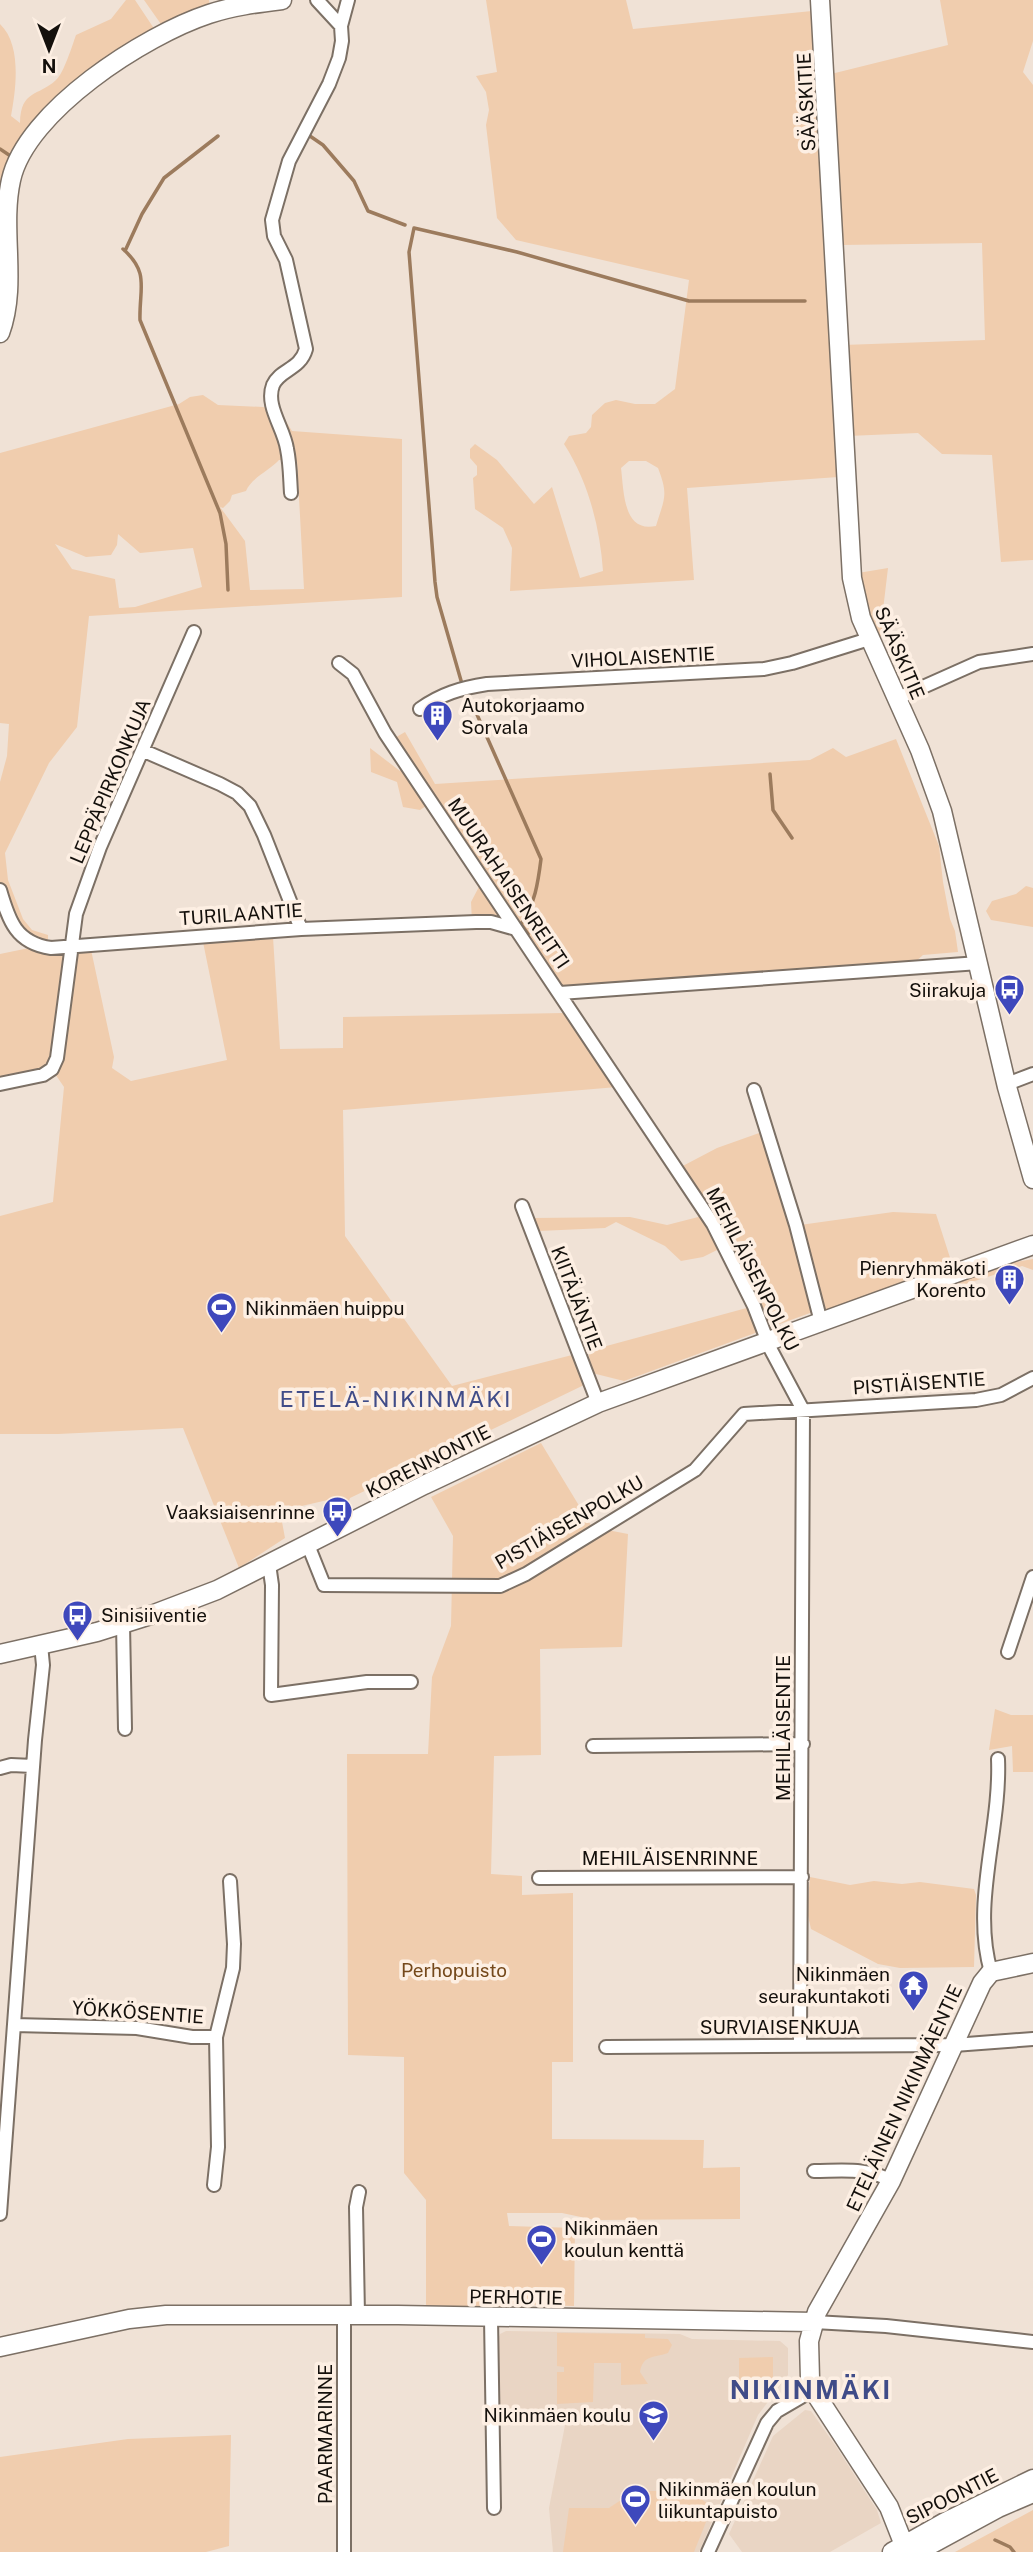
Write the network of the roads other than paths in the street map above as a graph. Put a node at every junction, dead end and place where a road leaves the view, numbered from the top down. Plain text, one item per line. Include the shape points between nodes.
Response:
1 (282, 0) edge
2 (317, 0) edge
3 (348, 0) edge
4 (820, 0) edge
5 (341, 26) junction
6 (0, 333) edge
7 (291, 493) dead end
8 (194, 632) dead end
9 (869, 639) junction
10 (1033, 654) edge
11 (340, 663) dead end
12 (896, 699) junction
13 (420, 709) dead end
14 (144, 751) junction
15 (0, 890) edge
16 (301, 929) junction
17 (516, 929) junction
18 (73, 947) junction
19 (979, 963) junction
20 (560, 993) junction
21 (1033, 1074) edge
22 (0, 1084) edge
23 (1006, 1084) junction
24 (754, 1090) dead end
25 (1033, 1179) edge
26 (522, 1206) dead end
27 (1033, 1245) edge
28 (821, 1322) junction
29 (768, 1342) junction
30 (1033, 1378) edge
31 (598, 1403) junction
32 (803, 1410) junction
33 (308, 1545) junction
34 (269, 1564) junction
35 (1033, 1577) edge
36 (123, 1624) junction
37 (41, 1645) junction
38 (1008, 1652) dead end
39 (0, 1654) edge
40 (411, 1682) dead end
41 (125, 1730) dead end
42 (803, 1744) junction
43 (593, 1746) dead end
44 (999, 1759) dead end
45 (33, 1766) junction
46 (0, 1768) edge
47 (802, 1877) junction
48 (539, 1878) dead end
49 (230, 1881) dead end
50 (1033, 1963) edge
51 (991, 1972) junction
52 (14, 2025) junction
53 (216, 2037) junction
54 (1033, 2039) edge
55 (800, 2045) junction
56 (954, 2045) junction
57 (606, 2047) dead end
58 (814, 2171) dead end
59 (891, 2181) junction
60 (214, 2185) dead end
61 (359, 2192) dead end
62 (0, 2214) edge
63 (351, 2315) junction
64 (491, 2318) junction
65 (814, 2322) junction
66 (1033, 2342) edge
67 (0, 2347) edge
68 (813, 2390) junction
69 (1033, 2479) edge
70 (1033, 2493) edge
71 (494, 2508) dead end
72 (910, 2547) edge
73 (344, 2552) edge
74 (708, 2552) edge

1 - 6 street via 217,12 164,33 68,98 27,140 15,163 8,196 8,299
2 - 5 street
3 - 5 street
4 - 9 street, SÄÄSKITIE via 850,567
5 - 7 street via 342,41 329,84 289,161 272,220 306,349 296,366 274,384 271,400 287,445
8 - 14 street, LEPPÄPIRKONKUJA
9 - 12 street, SÄÄSKITIE
9 - 13 street, VIHOLAISENTIE via 764,669 487,684 452,691
10 - 12 street via 979,662
11 - 17 street, MUURAHAISENREITTI via 353,674 385,733
12 - 19 street, SÄÄSKITIE via 942,811
14 - 16 street via 218,783 250,806
14 - 18 street, LEPPÄPIRKONKUJA via 100,847 76,914
15 - 18 street, TURILAANTIE via 19,933 36,946
16 - 17 street, TURILAANTIE via 482,922
16 - 18 street, TURILAANTIE
17 - 20 street, MUURAHAISENREITTI
18 - 22 street, LEPPÄPIRKONKUJA via 52,1069
19 - 20 street, MUURAHAISENREITTI
19 - 23 street, SÄÄSKITIE
20 - 29 street, MEHILÄISENPOLKU via 713,1224
21 - 23 street
23 - 25 street, SÄÄSKITIE
24 - 28 street
26 - 31 street, KIITÄJÄNTIE
27 - 28 street, KORENNONTIE
28 - 29 street, KORENNONTIE
29 - 31 street, KORENNONTIE
29 - 32 street, MEHILÄISENPOLKU
30 - 32 street, PISTIÄISENTIE via 1001,1395 976,1400
31 - 33 street, KORENNONTIE
32 - 33 street, PISTIÄISENPOLKU via 744,1414 695,1470 500,1586 324,1585
32 - 42 street, MEHILÄISENTIE
33 - 34 street, KORENNONTIE
34 - 36 street, KORENNONTIE via 217,1590
34 - 40 street via 271,1695 367,1682
35 - 38 street
36 - 37 street, KORENNONTIE
36 - 41 street
37 - 39 street, KORENNONTIE
37 - 45 street
42 - 43 street
42 - 47 street, MEHILÄISENTIE
44 - 51 street via 986,1884 985,1951
45 - 46 street
45 - 52 street
47 - 48 street, MEHILÄISENRINNE
47 - 55 street, MEHILÄISENTIE
49 - 53 street via 233,1969
50 - 51 street
51 - 56 street, ETELÄINEN NIKINMÄENTIE
52 - 53 street, YÖKKÖSENTIE via 137,2028
52 - 62 street
53 - 60 street
54 - 56 street, SURVIAISENKUJA
55 - 56 street, SURVIAISENKUJA
55 - 57 street, SURVIAISENKUJA
56 - 59 street, ETELÄINEN NIKINMÄENTIE
58 - 59 street via 866,2172
59 - 65 street, ETELÄINEN NIKINMÄENTIE
61 - 63 street, PAARMARINNE
63 - 64 street, PERHOTIE
63 - 67 street, PERHOTIE via 156,2316
63 - 73 street, PAARMARINNE
64 - 65 street, PERHOTIE
64 - 71 street
65 - 66 street, PERHOTIE
65 - 68 street, ETELÄINEN NIKINMÄENTIE via 809,2341
68 - 72 street, ETELÄINEN NIKINMÄENTIE
68 - 74 street via 777,2411 766,2423
69 - 72 street, SIPOONTIE
70 - 72 street, SIPOONTIE

